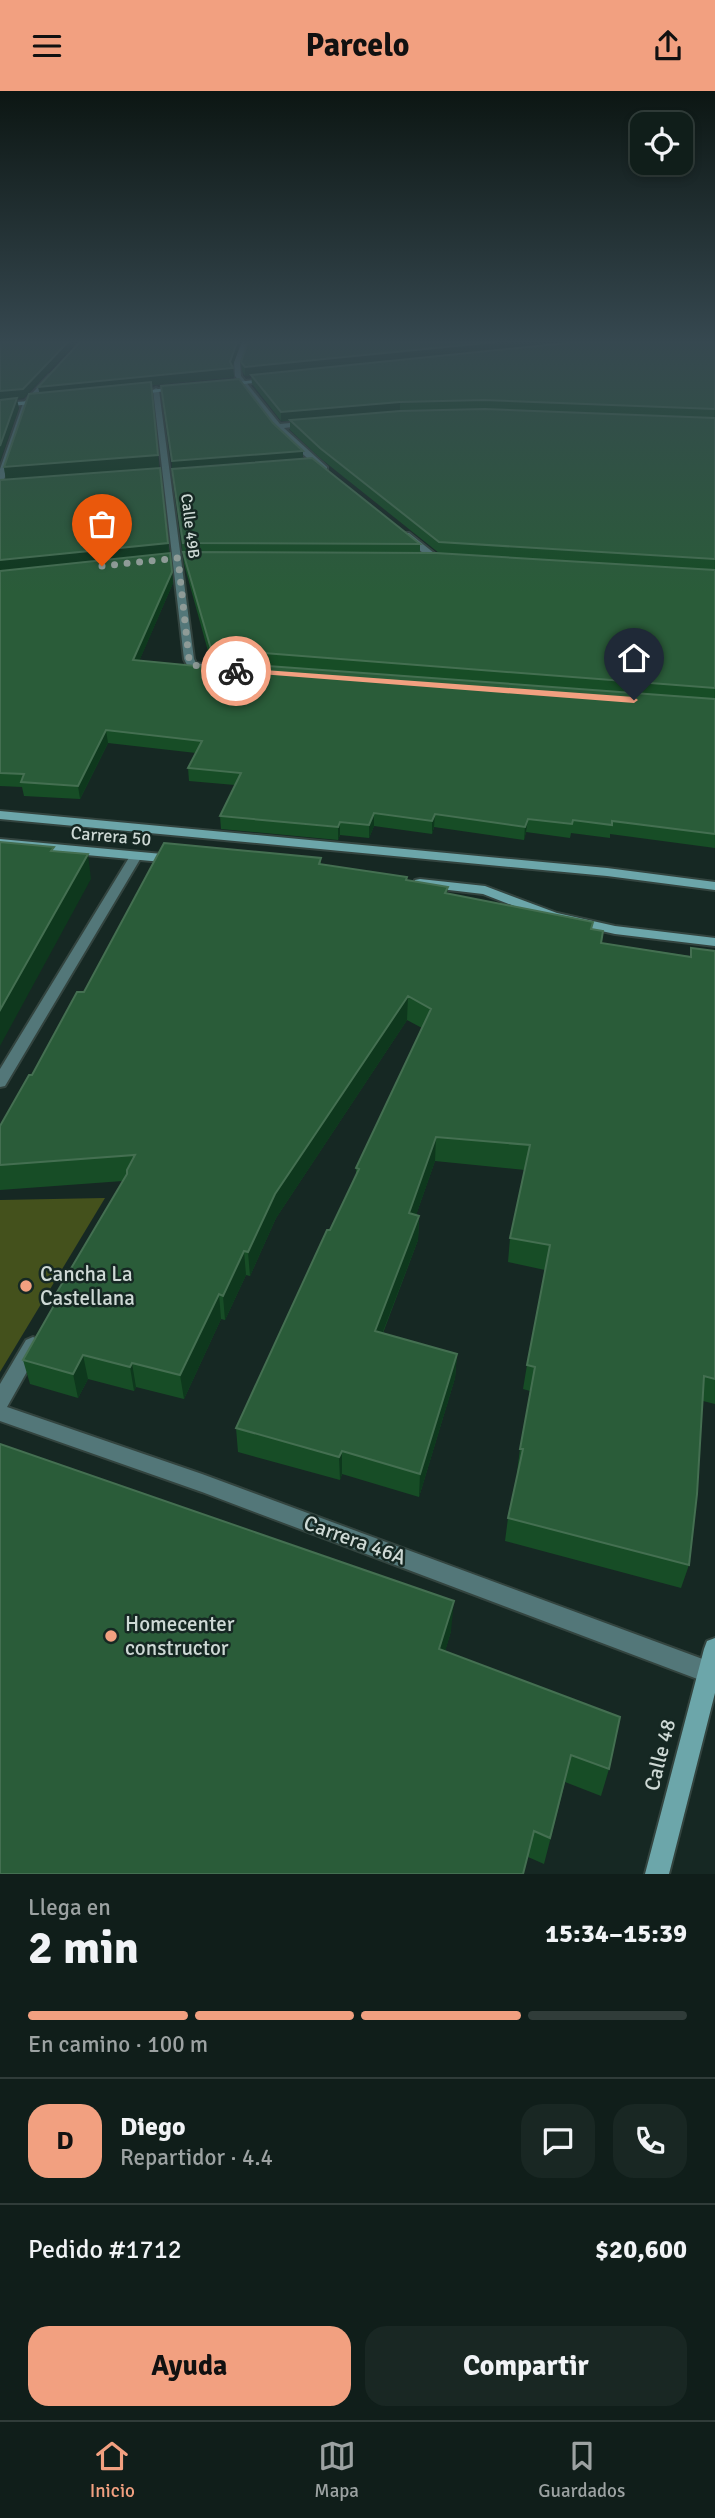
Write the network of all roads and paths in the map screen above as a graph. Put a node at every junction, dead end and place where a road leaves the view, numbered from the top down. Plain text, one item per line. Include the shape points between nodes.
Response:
1 (19, 425) edge
2 (160, 425) edge
3 (289, 425) edge
4 (278, 426) joint
5 (315, 462) junction
6 (302, 463) edge
7 (180, 472) edge
8 (166, 473) junction
9 (152, 474) edge
10 (335, 478) edge
11 (0, 480) edge
12 (14, 485) edge
13 (0, 486) edge
14 (396, 527) edge
15 (178, 558) junction
16 (191, 558) edge
17 (422, 559) edge
18 (436, 559) junction
19 (164, 560) edge
20 (450, 560) edge
21 (229, 670) edge
22 (0, 815) edge
23 (0, 843) edge
24 (136, 856) junction
25 (189, 861) edge
26 (404, 882) edge
27 (715, 886) edge
28 (715, 942) edge
29 (0, 1082) edge
30 (45, 1326) edge
31 (0, 1401) edge
32 (0, 1413) edge
33 (715, 1649) edge
34 (709, 1672) junction
35 (657, 1874) edge

1 - 11 street
2 - 8 street, Calle 49B
3 - 4 street
4 - 5 street
5 - 6 street
5 - 10 street
7 - 8 street
8 - 9 street
8 - 15 street, Calle 49B
12 - 13 street
14 - 18 street
15 - 16 street
15 - 19 street
15 - 21 street, Calle 49B via 189,659 192,665
17 - 18 street
18 - 20 street
22 - 27 street, Carrera 50 via 593,870
23 - 24 street, Carrera 50
24 - 25 street, Carrera 50
24 - 29 street
26 - 28 street via 485,890 553,916 615,930
30 - 31 street
32 - 34 street, Carrera 46A via 202,1483
33 - 34 street, Calle 48
34 - 35 street, Calle 48

